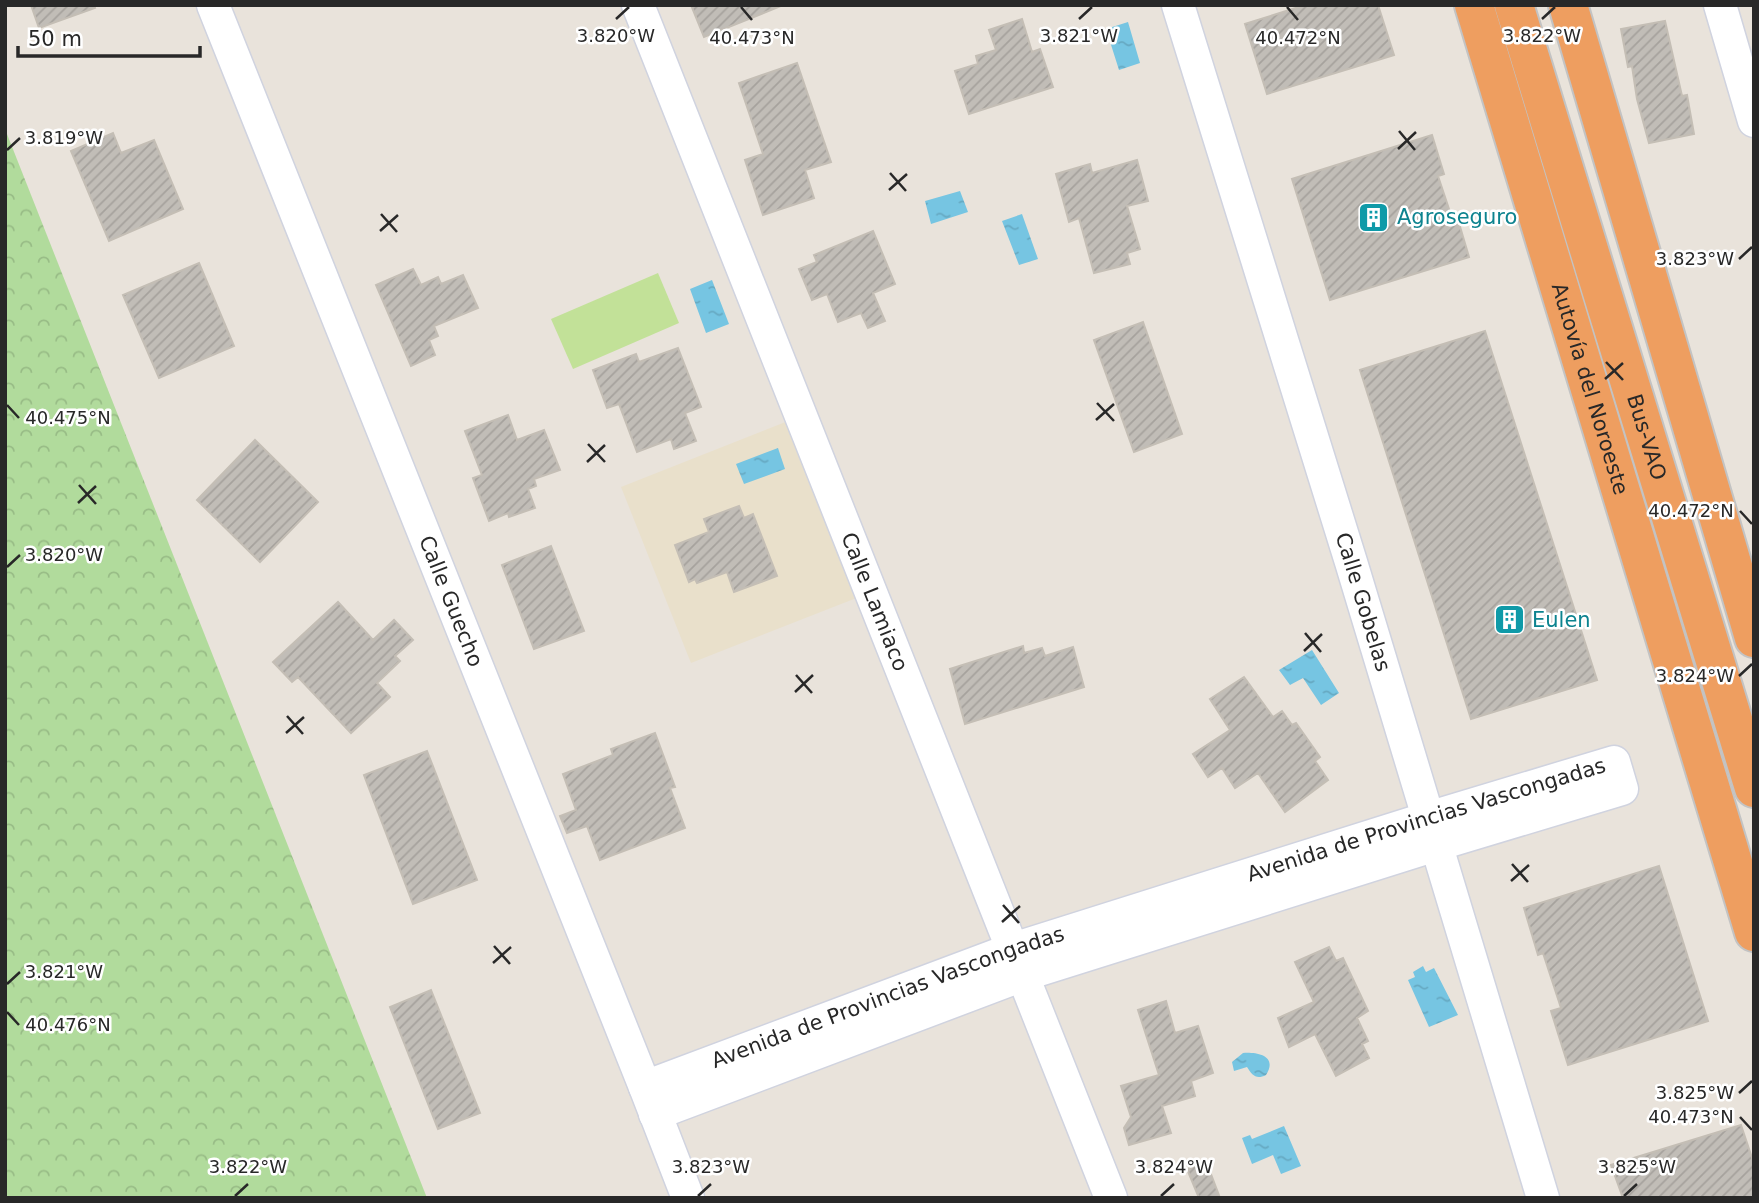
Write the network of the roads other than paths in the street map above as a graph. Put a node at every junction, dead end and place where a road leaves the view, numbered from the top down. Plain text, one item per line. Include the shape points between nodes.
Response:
1 (213, 5) edge
2 (638, 5) edge
3 (1178, 5) edge
4 (1474, 5) edge
5 (1514, 5) edge
6 (1568, 5) edge
7 (1720, 5) edge
8 (1754, 121) edge
9 (1754, 638) edge
10 (1754, 788) edge
11 (1432, 831) junction
12 (1754, 932) edge
13 (1018, 962) junction
14 (650, 1100) junction
15 (688, 1198) edge
16 (1111, 1198) edge
17 (1543, 1198) edge

1 - 14 street, Calle Guecho
2 - 13 street, Calle Lamiaco
3 - 11 street, Calle Gobelas
4 - 12 highway, Autovía del Noroeste
5 - 10 highway, Bus-VAO
6 - 9 highway
7 - 8 street
11 - 11 street, Avenida de Provincias Vascongadas via 1622,789 1614,762
11 - 13 street, Avenida de Provincias Vascongadas
11 - 17 street, Calle Gobelas
13 - 14 street, Avenida de Provincias Vascongadas
13 - 16 street, Calle Lamiaco
14 - 15 street, Calle Guecho

